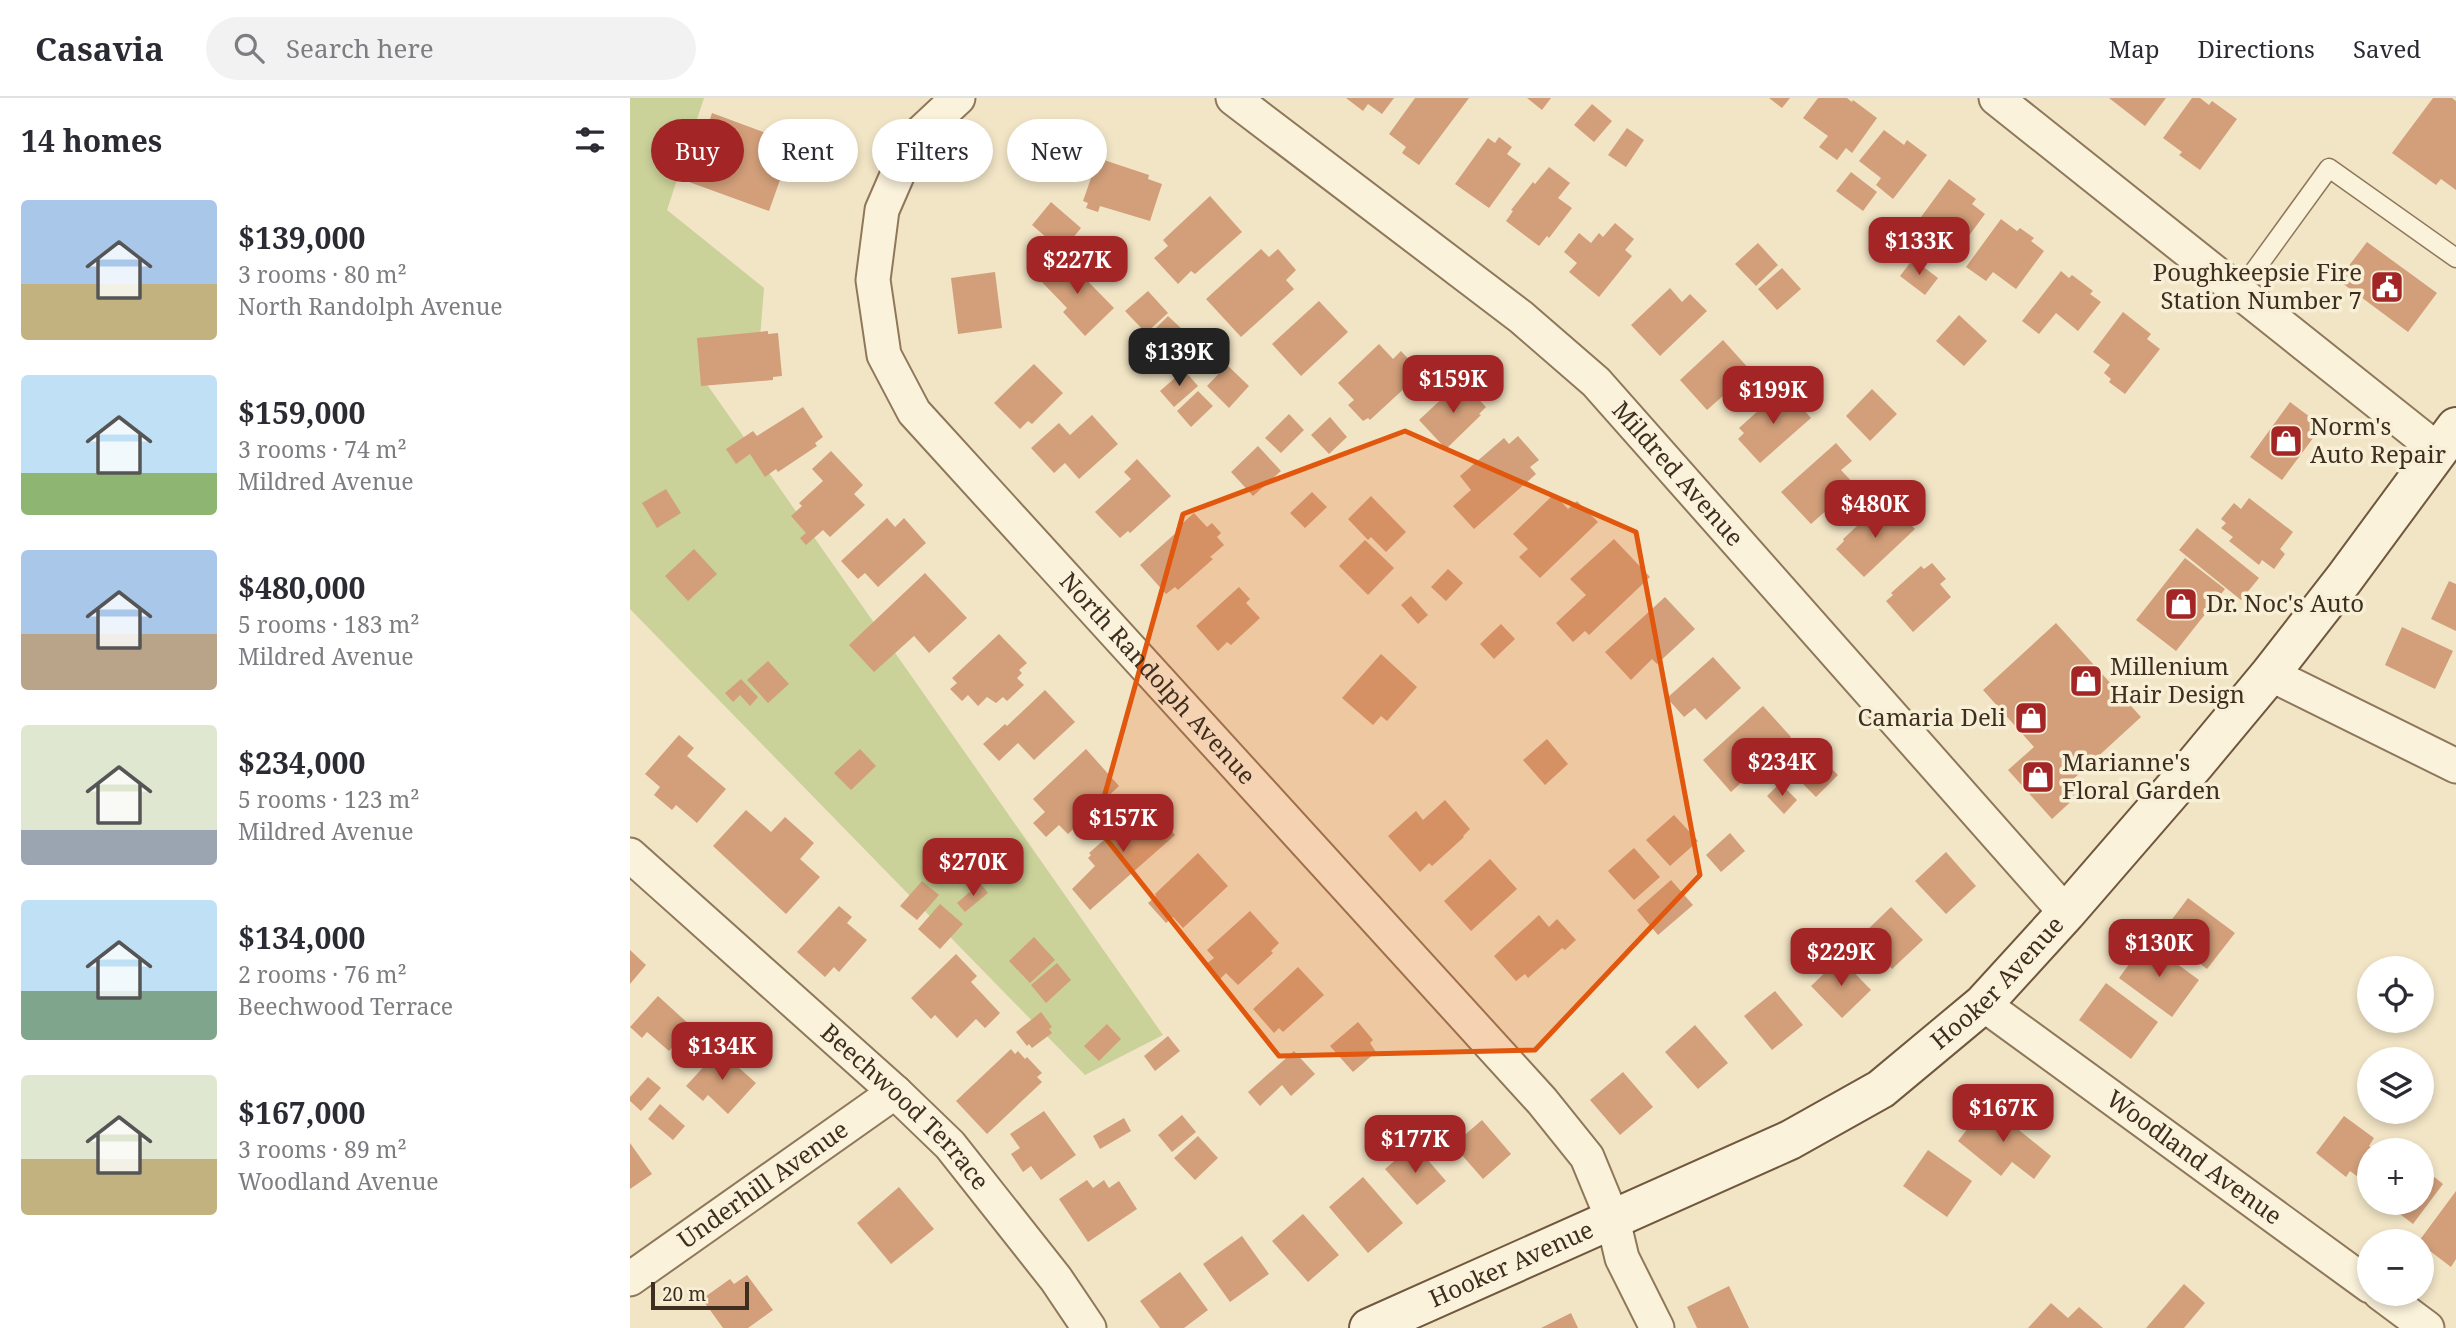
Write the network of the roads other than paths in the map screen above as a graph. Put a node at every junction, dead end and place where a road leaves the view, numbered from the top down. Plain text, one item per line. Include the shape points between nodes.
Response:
1 (958, 98) edge
2 (1233, 98) edge
3 (1996, 98) edge
4 (2456, 258) edge
5 (2239, 292) junction
6 (2447, 439) edge
7 (2270, 674) junction
8 (2456, 766) edge
9 (630, 855) edge
10 (2066, 913) junction
11 (1983, 1004) junction
12 (895, 1092) junction
13 (1613, 1220) junction
14 (2357, 1277) edge
15 (630, 1279) edge
16 (2397, 1306) edge
17 (1089, 1328) edge
18 (1370, 1328) edge
19 (1657, 1328) edge
20 (2427, 1328) edge

1 - 13 street, North Randolph Avenue via 912,141 881,210 873,280 884,355 914,412 1542,1101 1587,1157
2 - 10 street, Mildred Avenue via 1521,317 1596,382
3 - 5 street
4 - 5 lane via 2329,168
5 - 6 street
6 - 7 street, Hooker Avenue
7 - 8 street
7 - 10 street, Hooker Avenue
9 - 12 street, Beechwood Terrace
10 - 11 street, Hooker Avenue
11 - 13 street, Hooker Avenue via 1881,1089 1790,1140
11 - 14 street, Woodland Avenue
12 - 15 street, Underhill Avenue
12 - 17 street, Beechwood Terrace via 950,1145
13 - 18 street, Hooker Avenue
13 - 19 street, North Randolph Avenue via 1622,1258
16 - 20 street

